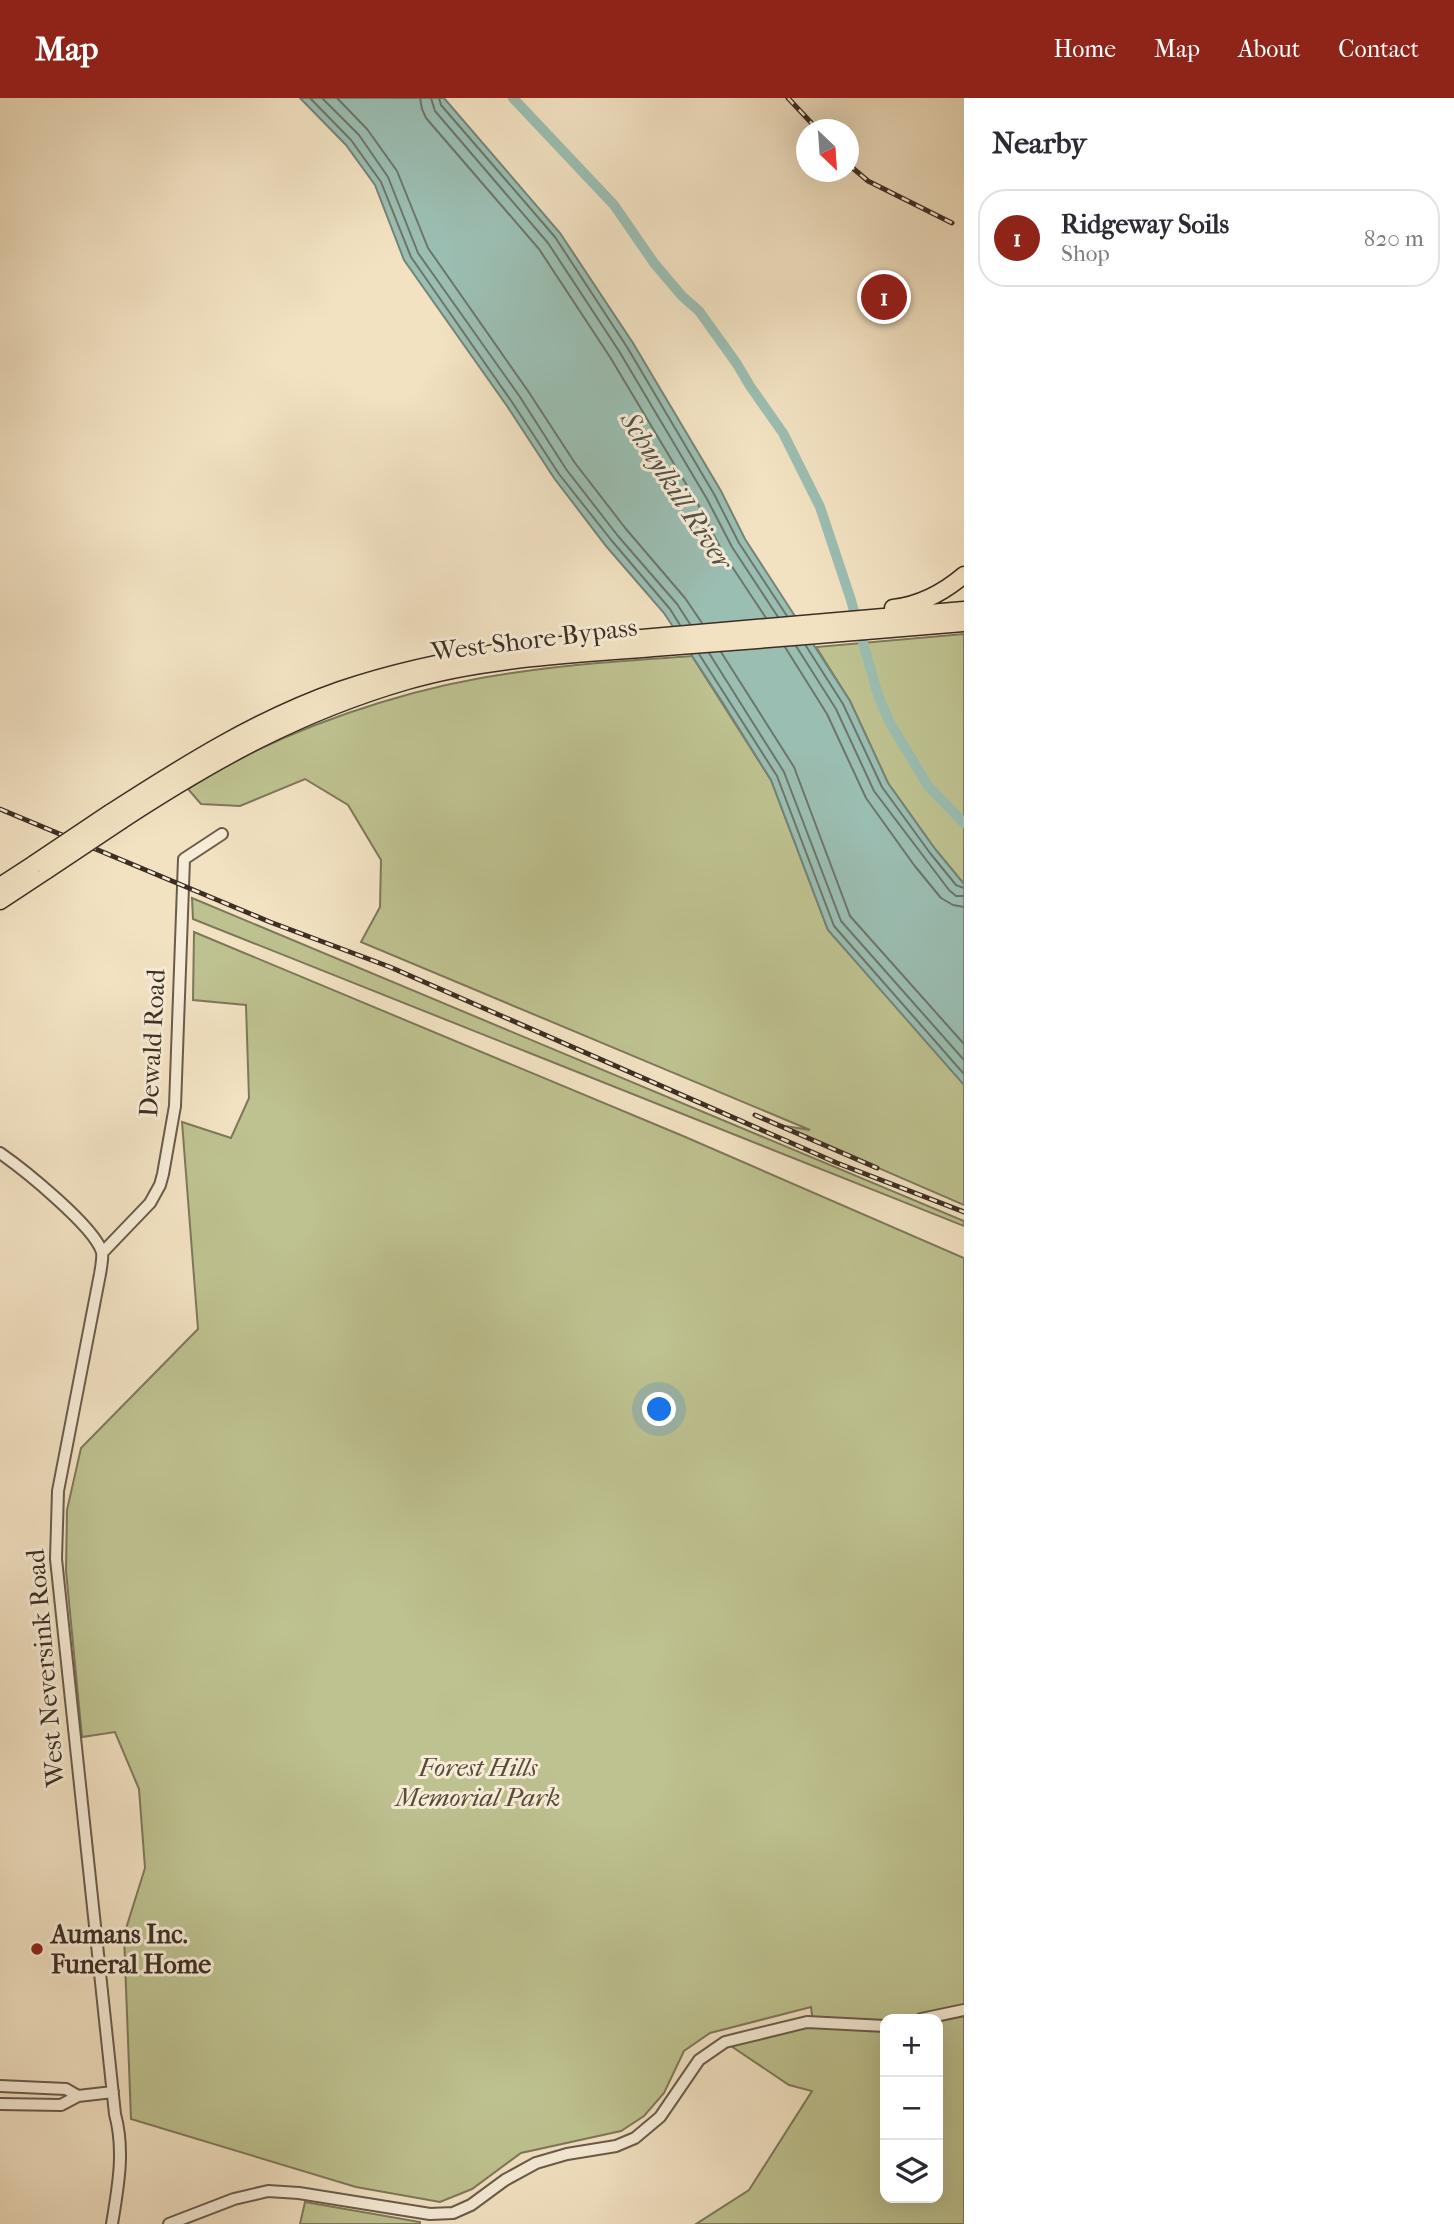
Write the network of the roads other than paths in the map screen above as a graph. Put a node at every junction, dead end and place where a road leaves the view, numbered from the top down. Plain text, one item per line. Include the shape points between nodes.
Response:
1 (964, 575) edge
2 (964, 610) edge
3 (869, 620) junction
4 (964, 623) edge
5 (606, 646) junction
6 (222, 834) dead end
7 (40, 867) junction
8 (0, 886) edge
9 (0, 901) edge
10 (0, 1153) edge
11 (102, 1253) junction
12 (964, 2010) edge
13 (943, 2014) edge
14 (880, 2026) edge
15 (0, 2086) edge
16 (113, 2092) junction
17 (78, 2096) junction
18 (0, 2104) edge
19 (112, 2224) edge
20 (169, 2224) edge

1 - 3 highway via 939,592
2 - 3 highway, West Shore Bypass
3 - 4 highway, West Shore Bypass
3 - 5 highway, West Shore Bypass
3 - 5 highway, West Shore Bypass via 772,626
5 - 7 highway, West Shore Bypass, bridge via 408,681 300,719 116,816
6 - 11 street, Dewald Road via 184,859 175,1106 160,1185 145,1209
7 - 8 highway, West Shore Bypass
7 - 9 highway, West Shore Bypass
10 - 11 street via 54,1197
11 - 16 street, West Neversink Road via 58,1491 56,1559
12 - 13 street
14 - 20 street via 807,2022 717,2046 699,2060 660,2117 635,2138 536,2163 453,2213 430,2214 268,2191
15 - 17 street via 66,2089
16 - 17 street
16 - 19 street, West Neversink Road via 120,2132 120,2173
17 - 18 street via 61,2105

